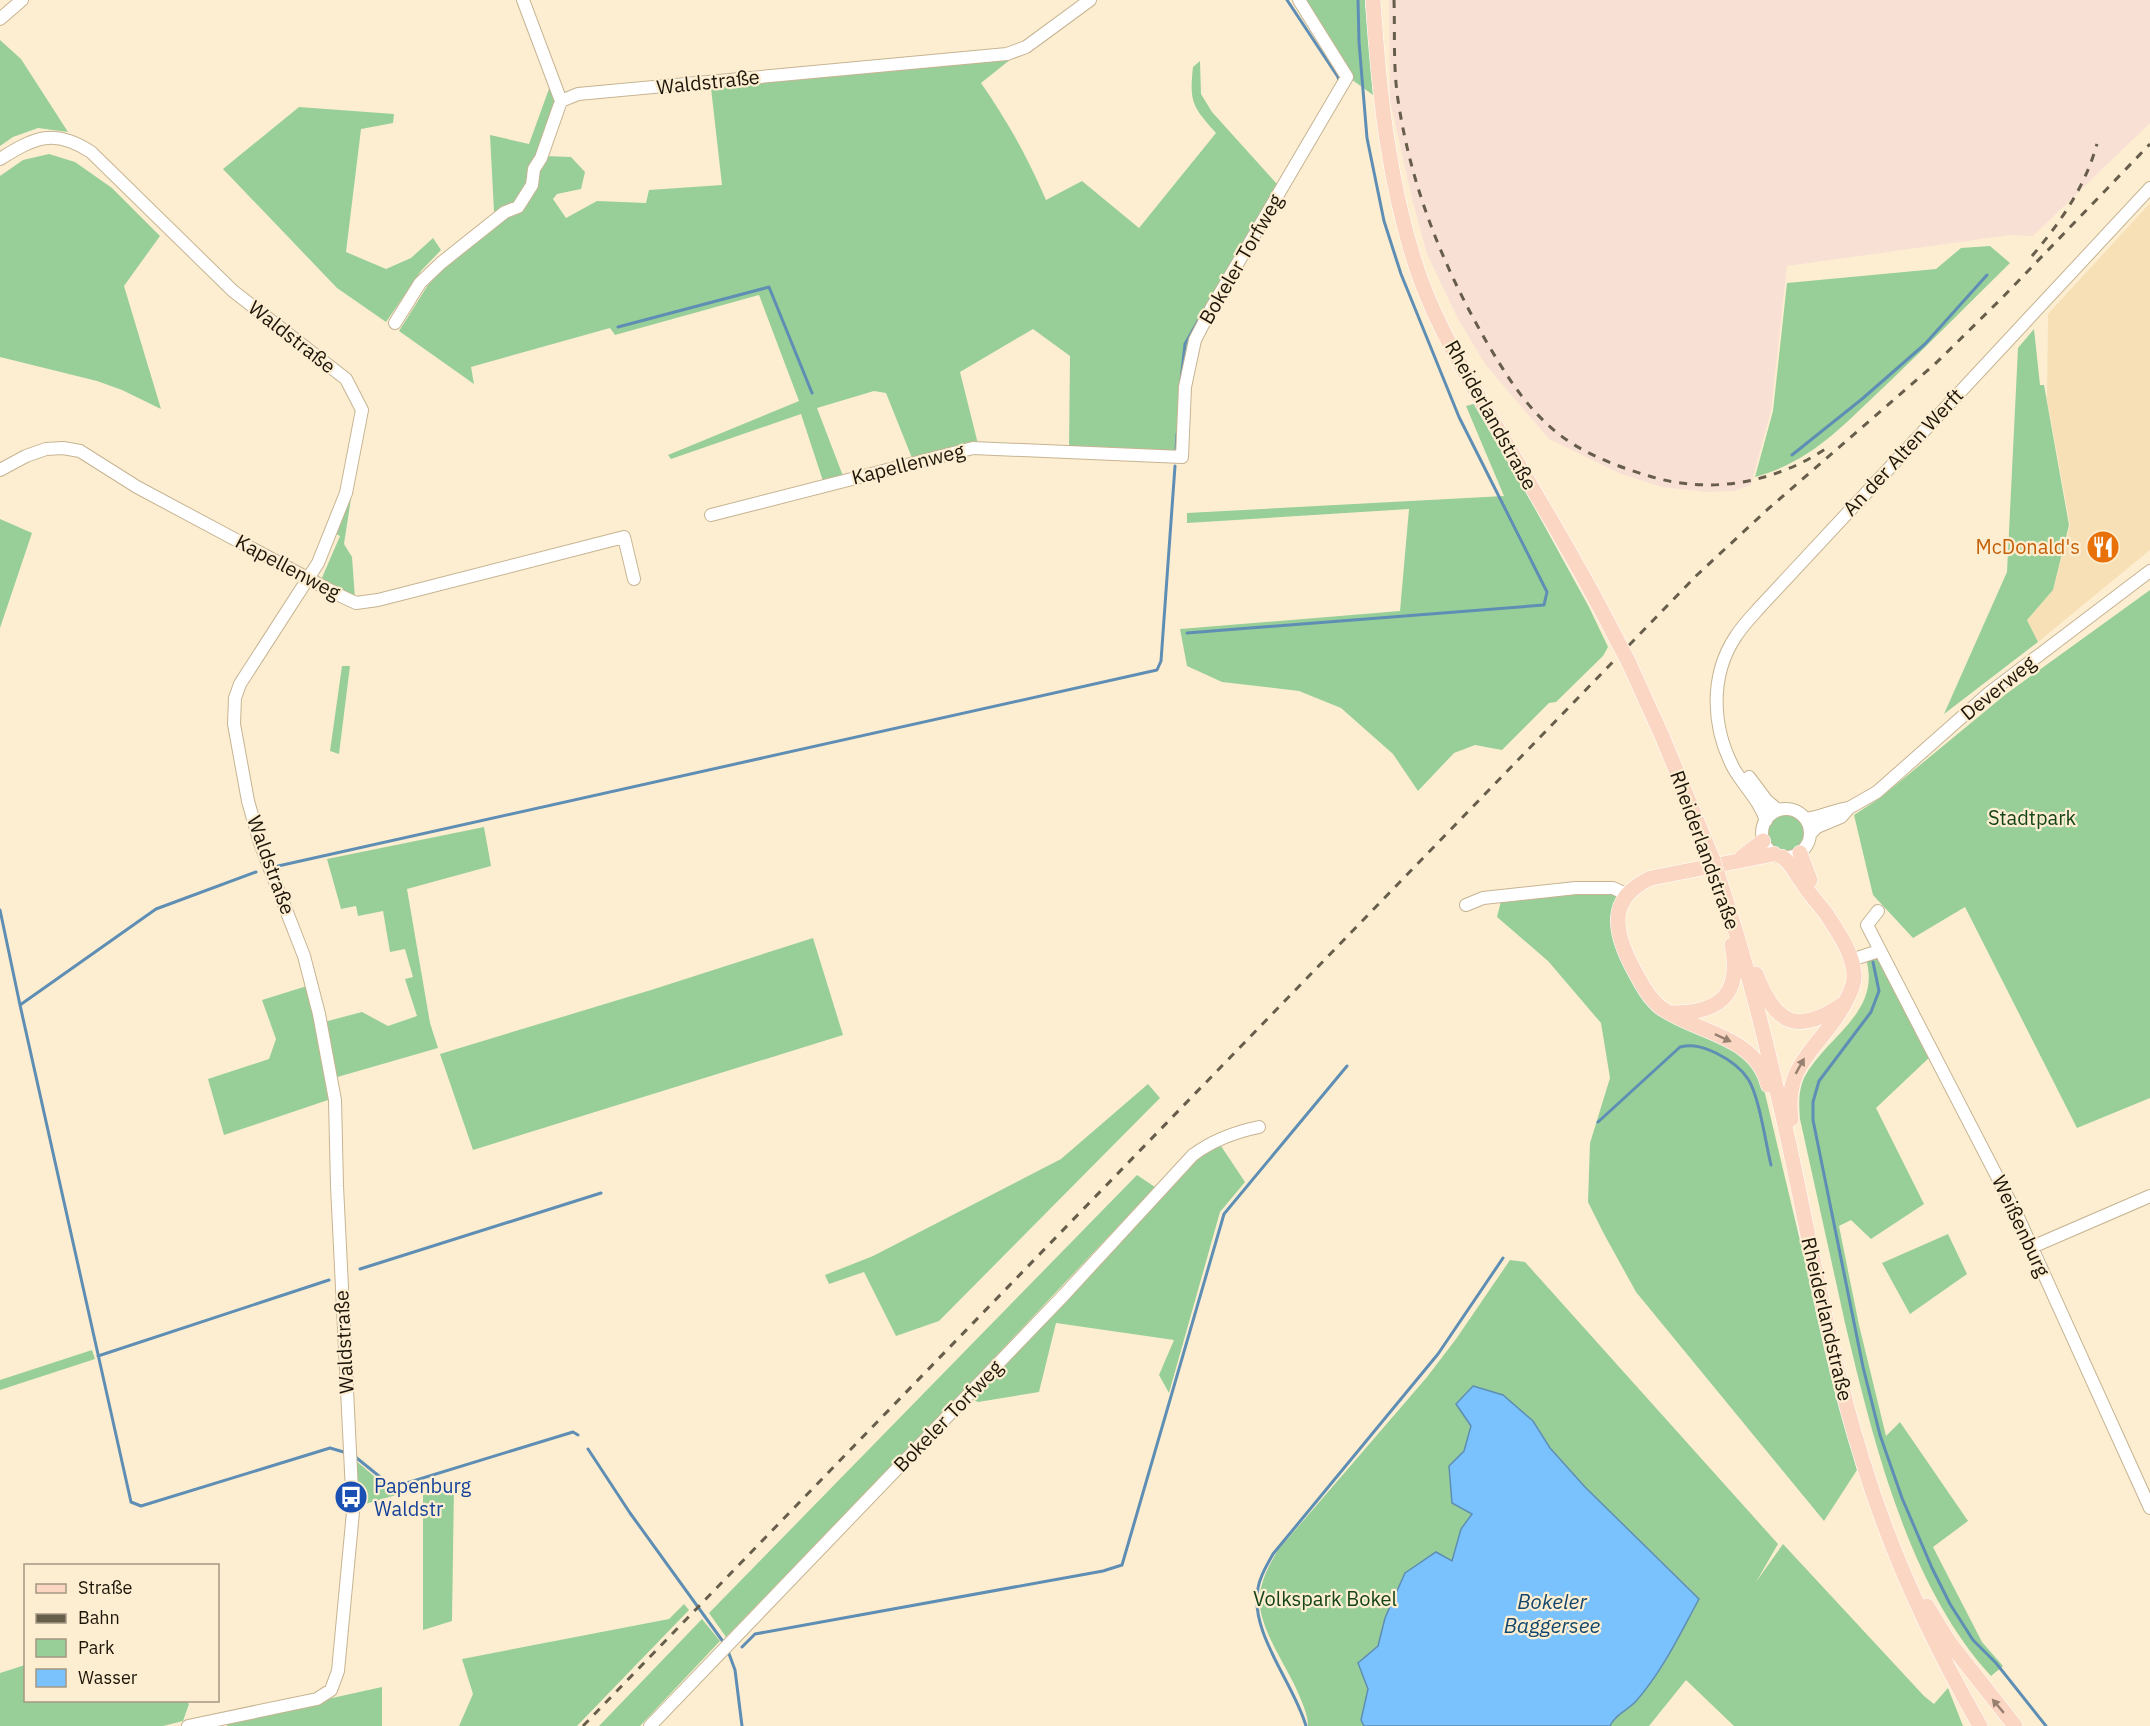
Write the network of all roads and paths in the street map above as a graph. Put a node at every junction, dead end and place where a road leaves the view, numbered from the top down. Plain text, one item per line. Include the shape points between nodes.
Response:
1 (22, 0) edge
2 (523, 0) edge
3 (1090, 0) edge
4 (1299, 0) edge
5 (1373, 0) edge
6 (0, 19) edge
7 (561, 101) junction
8 (0, 159) edge
9 (2150, 188) edge
10 (395, 323) dead end
11 (1182, 457) joint
12 (0, 470) edge
13 (711, 515) dead end
14 (2150, 571) edge
15 (308, 579) junction
16 (634, 579) dead end
17 (1725, 744) junction
18 (1849, 808) junction
19 (1778, 810) junction
20 (1806, 819) junction
21 (1766, 820) junction
22 (1811, 833) junction
23 (1763, 841) junction
24 (1800, 853) junction
25 (1778, 856) junction
26 (1734, 861) junction
27 (1628, 895) junction
28 (1813, 895) junction
29 (1466, 905) dead end
30 (1878, 911) dead end
31 (1732, 919) junction
32 (1879, 951) junction
33 (1851, 960) junction
34 (1745, 963) junction
35 (1846, 1003) junction
36 (1670, 1013) junction
37 (1782, 1112) junction
38 (1258, 1127) dead end
39 (1789, 1143) junction
40 (2150, 1196) edge
41 (2032, 1247) junction
42 (2150, 1508) edge
43 (1908, 1582) junction
44 (215, 1723) edge
45 (188, 1726) edge
46 (650, 1726) edge
47 (1980, 1726) edge
48 (2015, 1726) edge

1 - 6 street
2 - 7 street
3 - 7 street, Waldstraße via 1026,47 1007,54 578,94
4 - 11 street, Bokeler Torfweg via 1347,77 1195,340 1185,387
5 - 31 main road, Rheiderlandstraße, bridge via 1377,63 1395,187 1420,279 1461,365 1628,661 1667,747
7 - 10 street via 534,169 532,185 518,207 505,212 441,263 420,283
8 - 15 street, Waldstraße via 39,139 60,138 91,152 233,291 346,379 362,410 346,494
9 - 17 street, An der Alten Werft via 1736,636 1724,658 1716,688 1717,717
11 - 13 street, Kapellenweg via 973,448
12 - 15 street, Kapellenweg via 46,449 80,451
14 - 18 street, Deverweg via 1989,693 1877,792
15 - 16 street, Kapellenweg via 356,603 624,537
15 - 44 street, Waldstraße via 240,684 234,724 260,843 304,956 335,1100 352,1523 338,1671 330,1690 317,1699
17 - 19 street, An der Alten Werft
17 - 21 street, An der Alten Werft via 1734,768
18 - 20 street, Deverweg
18 - 22 street, Deverweg via 1841,817
19 - 20 street via 1793,810
19 - 21 street
20 - 22 street
21 - 23 street
22 - 24 street
23 - 25 street
23 - 26 main road
24 - 25 street
24 - 28 main road
25 - 26 main road
25 - 28 main road via 1789,862
26 - 27 main road via 1652,878 1638,884
27 - 29 street via 1613,888 1576,888 1493,896
27 - 36 main road via 1618,915 1622,948 1646,992
28 - 33 main road
30 - 32 street, Weißenburg via 1867,925
31 - 34 main road, Rheiderlandstraße
31 - 36 main road via 1729,933 1735,972 1727,993 1702,1011
32 - 33 street
32 - 41 street, Weißenburg
33 - 35 main road via 1854,981
34 - 35 main road via 1756,974 1771,1006 1792,1021 1815,1021
34 - 37 main road, Rheiderlandstraße
39 -> 35 main road via 1795,1074
36 -> 37 main road via 1745,1049 1766,1078 1772,1105
37 - 39 main road, Rheiderlandstraße
38 - 46 street, Bokeler Torfweg via 1217,1140 1193,1155
39 - 43 main road, Rheiderlandstraße via 1848,1410 1883,1522
40 - 41 street
41 - 42 street, Weißenburg
43 - 47 main road, Rheiderlandstraße via 1950,1673
48 -> 43 main road
44 - 45 street, Waldstraße

